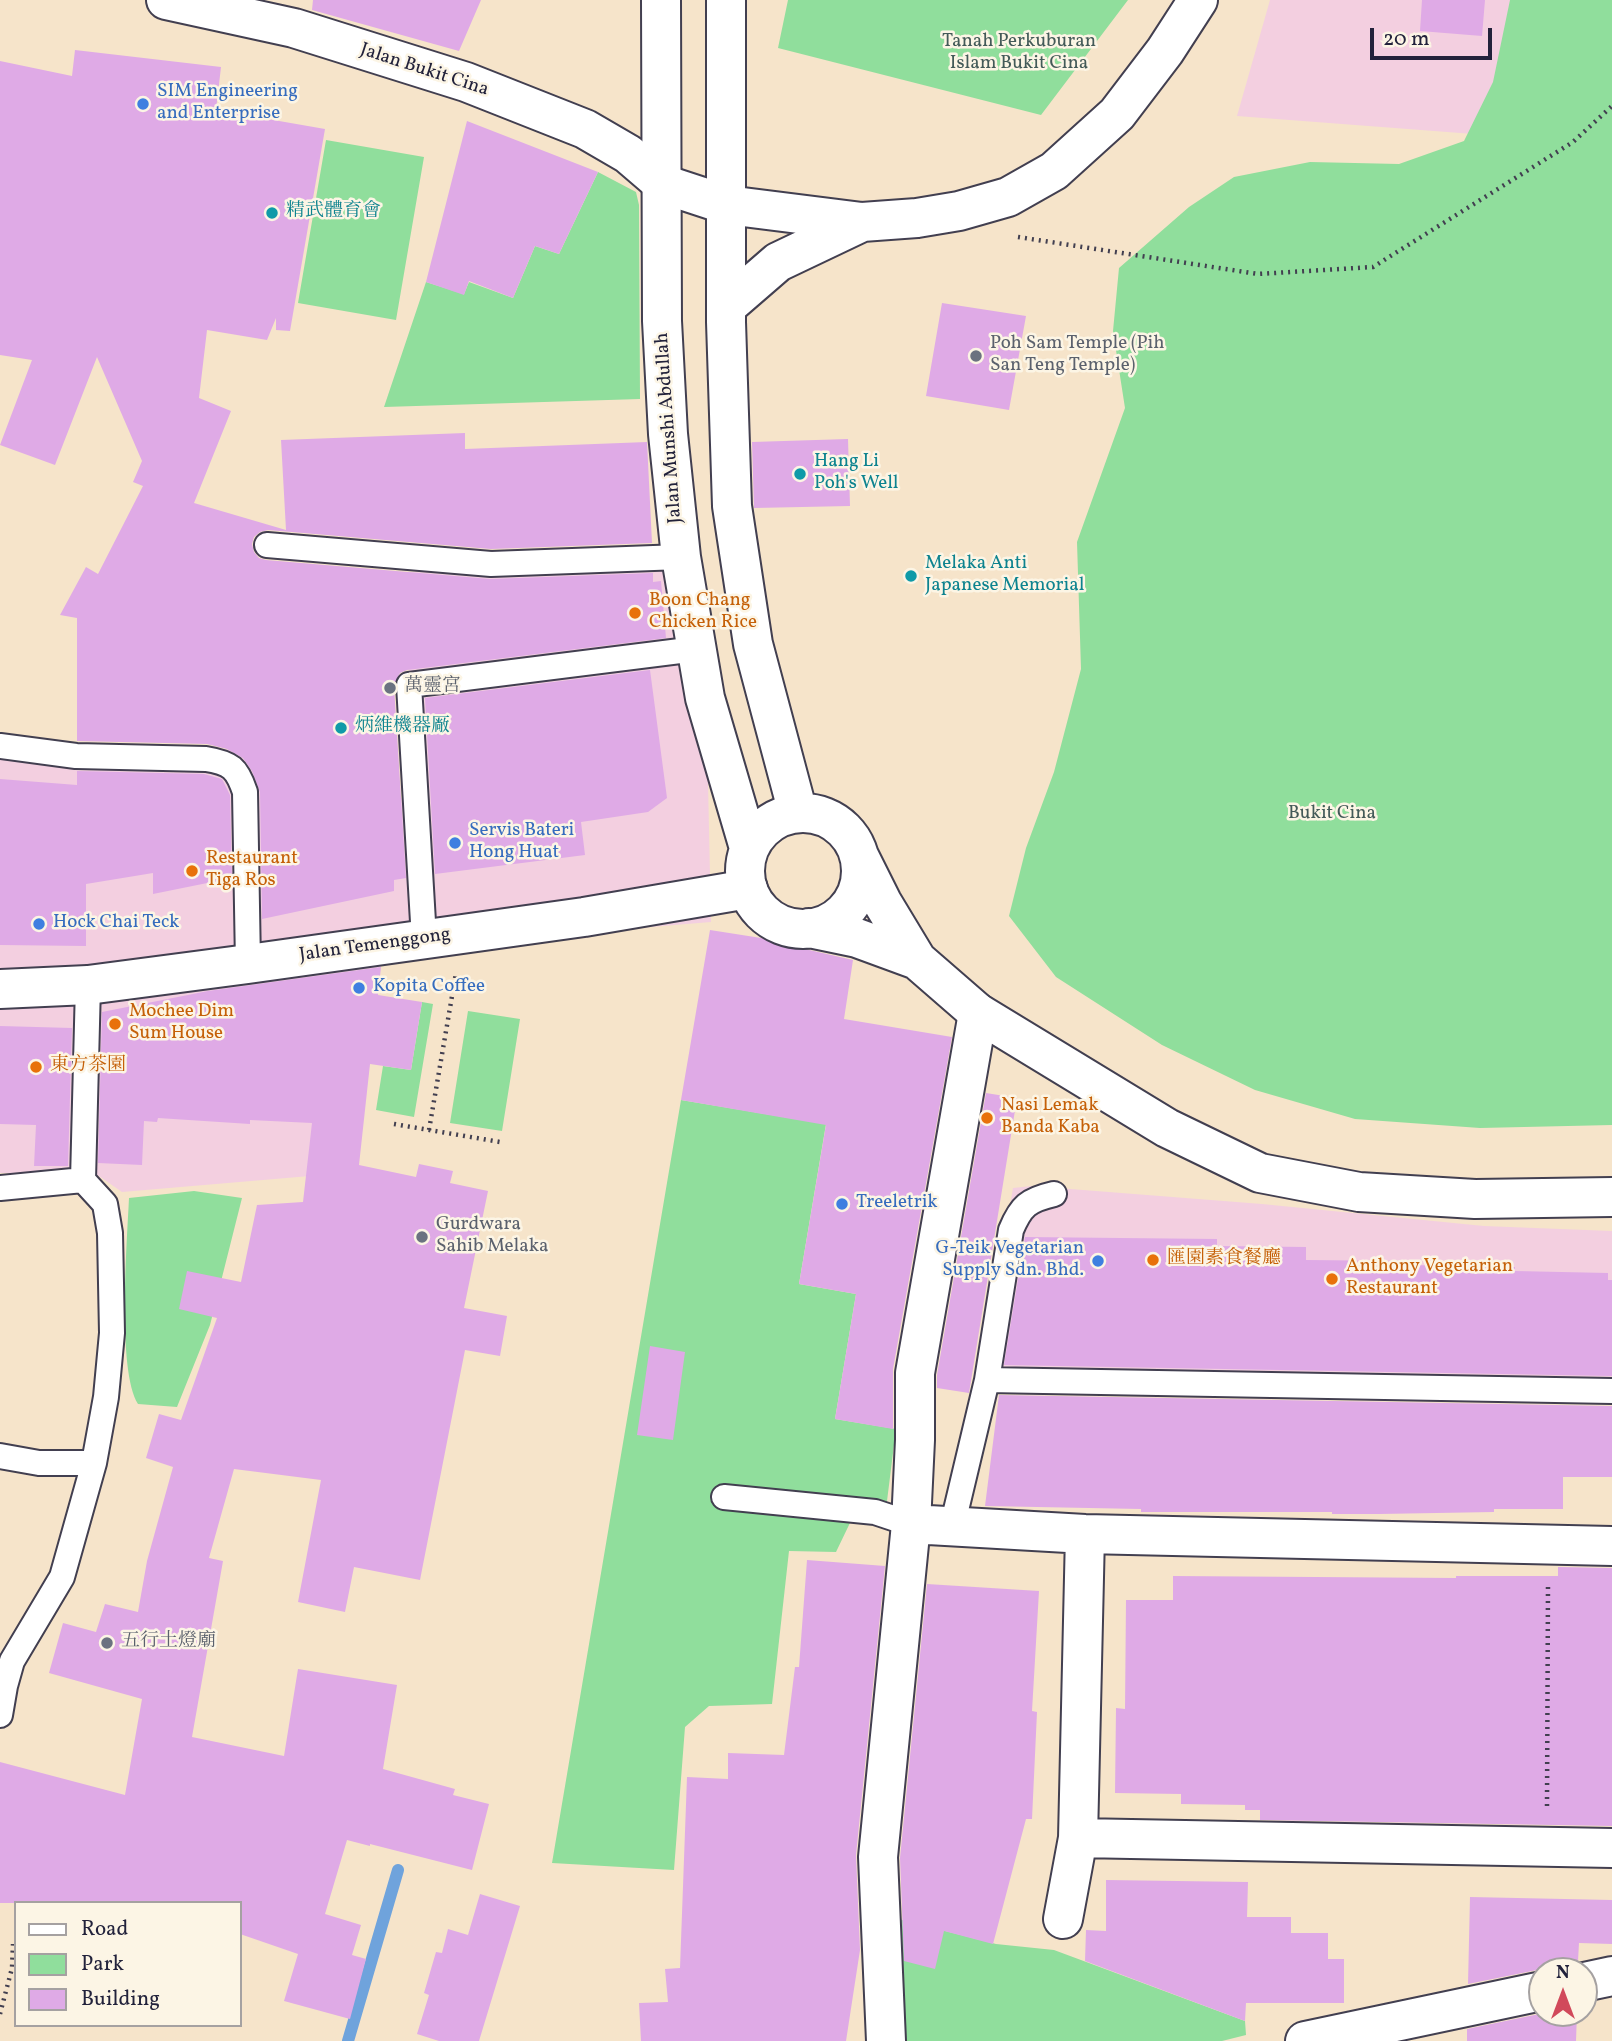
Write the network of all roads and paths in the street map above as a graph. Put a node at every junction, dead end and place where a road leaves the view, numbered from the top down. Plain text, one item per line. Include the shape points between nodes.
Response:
1 (166, 0) edge
2 (662, 0) edge
3 (726, 0) edge
4 (1198, 0) edge
5 (1612, 106) edge
6 (663, 184) junction
7 (727, 205) junction
8 (862, 222) junction
9 (1007, 235) dead end
10 (726, 307) junction
11 (267, 545) dead end
12 (681, 557) junction
13 (696, 649) junction
14 (0, 746) edge
15 (798, 813) junction
16 (749, 848) junction
17 (859, 856) junction
18 (748, 890) junction
19 (809, 928) junction
20 (424, 939) junction
21 (918, 960) junction
22 (248, 964) junction
23 (457, 966) dead end
24 (88, 985) junction
25 (0, 989) edge
26 (978, 1013) junction
27 (394, 1124) dead end
28 (429, 1130) junction
29 (500, 1142) dead end
30 (83, 1180) junction
31 (0, 1188) edge
32 (1054, 1194) dead end
33 (1612, 1197) edge
34 (987, 1380) junction
35 (1612, 1391) edge
36 (0, 1456) edge
37 (94, 1463) junction
38 (724, 1497) dead end
39 (911, 1524) junction
40 (952, 1527) junction
41 (1084, 1534) junction
42 (1548, 1544) junction
43 (1612, 1546) edge
44 (0, 1715) edge
45 (1078, 1838) junction
46 (1547, 1847) junction
47 (1612, 1849) edge
48 (1063, 1919) dead end
49 (13, 1944) dead end
50 (1528, 1994) edge
51 (0, 2014) edge
52 (886, 2041) edge
53 (1305, 2041) edge

1 - 6 street, Jalan Bukit Cina via 294,29 466,82 585,129 628,154
2 - 6 street, Jalan Munshi Abdullah
3 - 7 street
4 - 8 street via 1117,114 1054,171 1008,197 959,211
5 - 9 path via 1573,142 1373,267 1258,274
6 - 7 street
6 - 12 street, Jalan Munshi Abdullah via 667,434
7 - 8 street
7 - 10 street
8 - 10 street via 778,262
10 - 15 street via 732,506 753,644
11 - 12 lane via 491,564
12 - 13 street, Jalan Munshi Abdullah
13 - 16 street, Jalan Munshi Abdullah
13 - 20 lane via 409,685
14 - 22 lane via 76,756 206,759 225,762 239,774 245,792
15 - 16 street via 769,823
15 - 17 street via 837,823
16 - 18 street via 744,876
17 - 19 street via 861,876 845,911 828,923
17 - 21 street
18 - 19 street via 754,904 772,919 793,928
18 - 20 street, Jalan Temenggong
19 - 21 street
20 - 22 street, Jalan Temenggong
21 - 26 street
22 - 24 street, Jalan Temenggong
23 - 28 path
24 - 25 street, Jalan Temenggong
24 - 30 lane
26 - 33 street via 1167,1128 1260,1172 1359,1192 1475,1199
26 - 39 street via 915,1373
27 - 28 path
28 - 29 path
30 - 31 lane
30 - 37 lane via 105,1204 110,1233 112,1332
32 - 34 lane via 1035,1198 1019,1212 1011,1230
34 - 35 lane
34 - 40 lane
36 - 37 lane via 39,1463
37 - 44 lane via 62,1577 12,1661
38 - 39 lane via 875,1512
39 - 40 street
39 - 52 street via 878,1857
40 - 41 street
41 - 42 street
41 - 45 street
42 - 43 street
42 - 46 path
45 - 46 street
45 - 48 street
46 - 47 street
49 - 51 path
50 - 53 street

